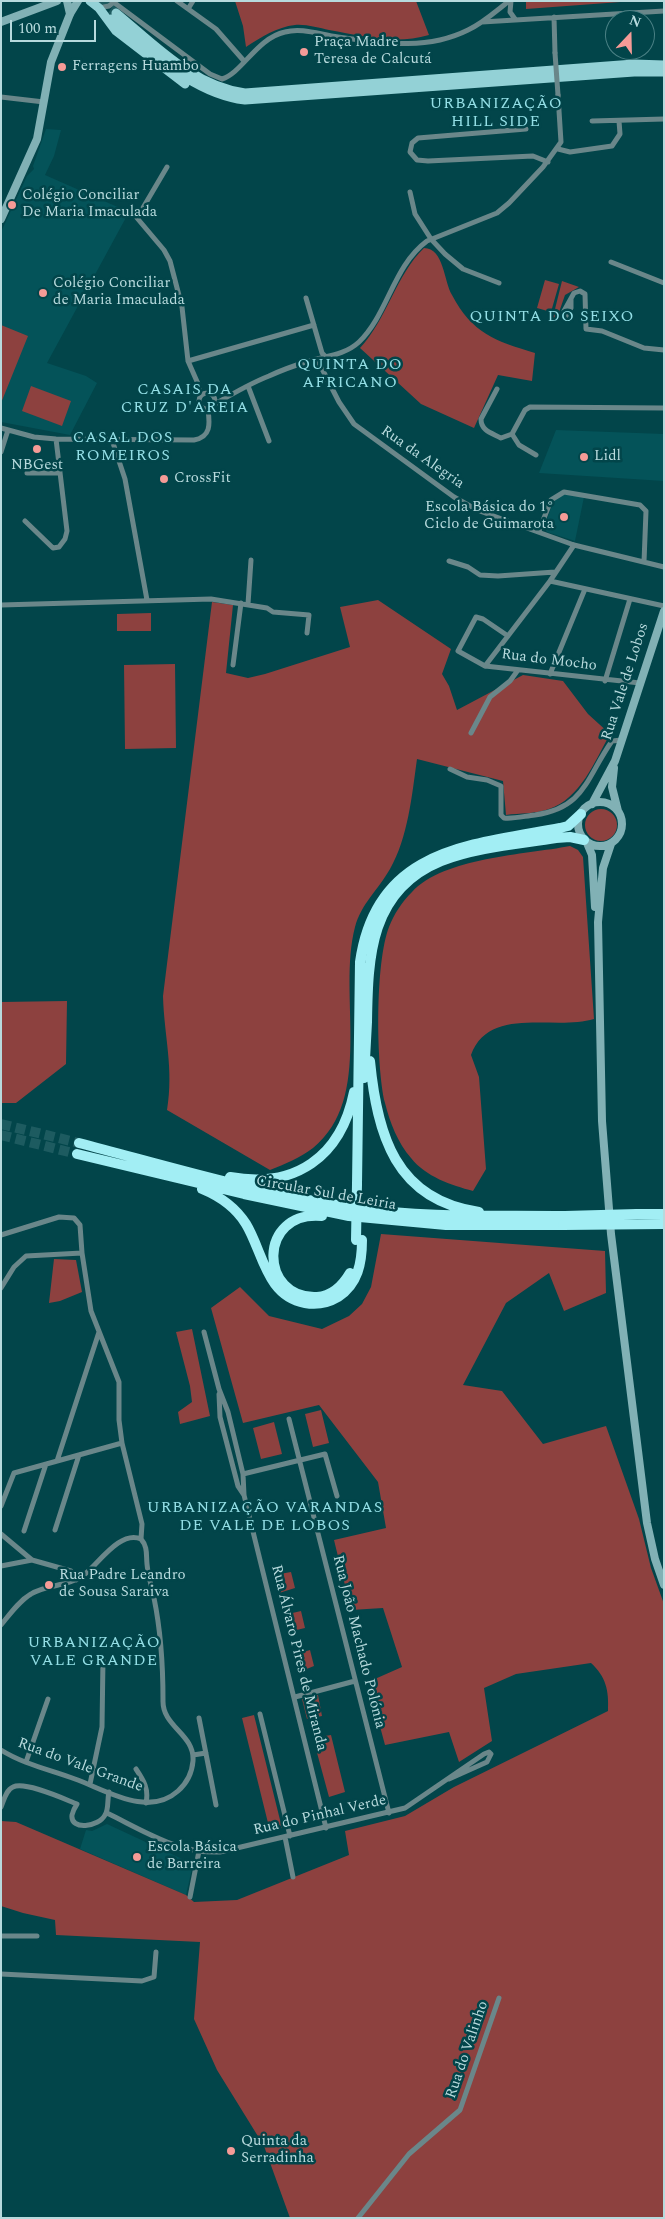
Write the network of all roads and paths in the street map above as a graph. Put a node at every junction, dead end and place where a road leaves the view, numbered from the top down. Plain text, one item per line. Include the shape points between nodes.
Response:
1 (57, 1) edge
2 (67, 1) edge
3 (78, 1) edge
4 (90, 1) edge
5 (177, 1) edge
6 (193, 1) edge
7 (510, 1) edge
8 (113, 2) edge
9 (46, 3) edge
10 (99, 8) junction
11 (188, 9) junction
12 (664, 11) edge
13 (70, 14) junction
14 (554, 17) junction
15 (515, 20) junction
16 (1, 22) edge
17 (481, 22) junction
18 (244, 61) junction
19 (664, 64) edge
20 (664, 72) edge
21 (215, 93) junction
22 (1, 97) edge
23 (44, 102) junction
24 (664, 120) edge
25 (592, 121) dead end
26 (619, 121) junction
27 (526, 129) dead end
28 (558, 149) junction
29 (548, 162) junction
30 (167, 167) dead end
31 (410, 192) dead end
32 (1, 219) edge
33 (431, 239) junction
34 (612, 262) dead end
35 (500, 283) dead end
36 (664, 284) edge
37 (306, 298) dead end
38 (570, 299) dead end
39 (314, 325) junction
40 (664, 350) edge
41 (327, 358) junction
42 (318, 359) junction
43 (188, 361) junction
44 (198, 386) junction
45 (248, 386) junction
46 (497, 389) dead end
47 (211, 395) junction
48 (200, 397) junction
49 (226, 397) junction
50 (215, 404) junction
51 (664, 408) edge
52 (208, 410) junction
53 (1, 428) edge
54 (8, 430) junction
55 (512, 434) junction
56 (56, 439) junction
57 (112, 440) junction
58 (269, 441) dead end
59 (1, 452) edge
60 (536, 455) dead end
61 (27, 473) dead end
62 (59, 473) junction
63 (25, 521) dead end
64 (539, 531) junction
65 (574, 544) junction
66 (251, 560) dead end
67 (449, 561) dead end
68 (644, 562) junction
69 (664, 567) edge
70 (555, 572) junction
71 (550, 581) junction
72 (585, 589) junction
73 (630, 599) junction
74 (147, 600) junction
75 (241, 603) junction
76 (248, 604) junction
77 (1, 605) edge
78 (664, 606) edge
79 (664, 611) edge
80 (307, 633) dead end
81 (508, 636) junction
82 (233, 665) dead end
83 (485, 666) junction
84 (518, 670) junction
85 (550, 674) junction
86 (605, 680) junction
87 (640, 684) junction
88 (471, 733) dead end
89 (622, 740) junction
90 (615, 761) junction
91 (450, 769) dead end
92 (592, 804) junction
93 (619, 812) junction
94 (580, 814) junction
95 (586, 841) junction
96 (611, 844) junction
97 (598, 922) junction
98 (367, 1030) junction
99 (358, 1071) junction
100 (79, 1143) tunnel mouth
101 (77, 1154) tunnel mouth
102 (198, 1174) junction
103 (163, 1176) junction
104 (360, 1184) junction
105 (664, 1214) edge
106 (513, 1215) junction
107 (349, 1216) junction
108 (564, 1221) junction
109 (664, 1224) edge
110 (1, 1235) edge
111 (359, 1240) junction
112 (82, 1253) junction
113 (1, 1288) edge
114 (99, 1332) junction
115 (204, 1332) dead end
116 (218, 1389) junction
117 (289, 1419) dead end
118 (122, 1443) junction
119 (79, 1454) junction
120 (299, 1459) junction
121 (57, 1461) junction
122 (46, 1464) junction
123 (243, 1474) junction
124 (244, 1495) junction
125 (337, 1496) dead end
126 (1, 1506) edge
127 (55, 1530) dead end
128 (24, 1531) dead end
129 (1, 1534) edge
130 (141, 1539) junction
131 (32, 1560) junction
132 (1, 1566) edge
133 (76, 1580) junction
134 (664, 1586) edge
135 (1, 1625) edge
136 (103, 1659) dead end
137 (356, 1681) junction
138 (295, 1697) junction
139 (48, 1699) dead end
140 (260, 1714) dead end
141 (199, 1718) dead end
142 (1, 1750) edge
143 (206, 1752) junction
144 (193, 1756) junction
145 (26, 1762) junction
146 (136, 1769) dead end
147 (449, 1779) junction
148 (90, 1784) junction
149 (109, 1792) junction
150 (146, 1803) junction
151 (216, 1805) dead end
152 (1, 1807) edge
153 (107, 1813) junction
154 (389, 1813) junction
155 (326, 1828) junction
156 (288, 1836) junction
157 (199, 1851) junction
158 (293, 1878) dead end
159 (190, 1897) dead end
160 (1, 1936) edge
161 (37, 1936) dead end
162 (156, 1952) dead end
163 (1, 1974) edge
164 (499, 1998) dead end
165 (358, 2218) edge

1 - 9 main road
2 - 13 main road
3 - 13 main road
4 - 10 main road
5 - 11 street
6 - 11 street
7 - 15 street via 511,15
7 - 17 street
8 - 10 street
8 - 18 street via 215,77 225,78
9 - 16 main road
10 - 21 main road via 116,31 182,82 204,93
11 - 18 street via 216,29
12 - 14 street
13 - 23 main road via 51,62
14 - 15 street
14 - 28 street, bridge via 561,132
15 - 17 street
17 - 18 street via 461,33 403,46 290,31 273,36
19 - 21 main road via 245,93 200,79 114,16 188,79
20 - 21 main road via 268,99 244,100
22 - 23 street
23 - 32 main road via 37,139
24 - 26 street
25 - 26 street
26 - 28 street via 620,134 612,146 570,152
27 - 29 street via 418,138 412,143 410,152 417,160 428,161 533,156
28 - 29 street
29 - 33 street via 497,213
30 - 43 street via 138,218 170,261 182,307
31 - 33 street via 415,214
33 - 35 street via 459,266
33 - 41 street via 420,246 402,270 363,338 347,350
34 - 36 street
37 - 39 street
38 - 40 street via 576,292 585,294 586,329 602,331 644,348
39 - 41 street via 322,353
39 - 43 street
41 - 42 street
42 - 45 street
42 - 64 street, Rua da Alegria via 339,402 364,433 470,506
43 - 44 street
44 - 47 street
44 - 48 street
45 - 49 street
45 - 58 street
46 - 55 street via 482,424 501,438
47 - 48 street
47 - 49 street
47 - 50 street
48 - 52 street via 201,407
49 - 50 street
50 - 52 street
51 - 55 street via 530,407
52 - 57 street via 208,432 199,439
53 - 54 street
54 - 56 street
54 - 59 street
55 - 60 street via 519,445
56 - 57 street
56 - 62 street
57 - 74 street via 125,479
61 - 62 street
62 - 63 street via 65,539 59,547 53,548
64 - 65 street, Rua da Alegria
64 - 68 street via 551,500 564,492 643,506 646,511
65 - 68 street, Rua da Alegria
65 - 70 street
66 - 76 street
67 - 70 street via 471,568 480,575
68 - 69 street, Rua da Alegria
70 - 71 street
71 - 72 street
71 - 81 street
72 - 73 street
72 - 85 street
73 - 78 street
73 - 86 street
74 - 75 street via 211,599
74 - 77 street
75 - 76 street
75 - 82 street
76 - 80 street via 273,612 309,615
79 - 87 main road, Rua Vale de Lobos
81 - 83 street
81 - 83 street via 479,617 474,620 458,650
83 - 84 street, Rua do Mocho
84 - 85 street, Rua do Mocho
84 - 88 street via 490,697
85 - 86 street, Rua do Mocho
86 - 87 street, Rua do Mocho
87 - 89 main road, Rua Vale de Lobos
89 - 90 main road, Rua Vale de Lobos
89 - 91 street via 612,741 584,788 573,800 560,810 545,813 504,818 501,786
90 - 92 main road
90 - 93 main road via 612,787
92 - 93 main road via 610,804
92 - 94 main road
93 - 96 main road via 622,827
94 - 95 main road via 578,825
94 - 99 highway via 568,826 447,851 415,866 392,886 374,912 363,944 359,975
95 - 96 main road via 599,846
95 - 97 main road via 592,854
95 - 98 highway via 556,838 458,856 432,866 407,883 389,904 374,933 368,965
96 - 97 main road via 603,868
97 - 134 main road via 602,1121 611,1234 647,1523
98 - 104 highway
98 - 106 highway via 373,1093 380,1126 388,1148 403,1172 424,1191 450,1205
99 - 102 highway via 344,1125 331,1145 313,1163 289,1175 266,1180 204,1172
99 - 104 highway
100 - 102 highway, Circular Sul de Leiria
101 - 103 highway, Circular Sul de Leiria
102 - 106 highway, Circular Sul de Leiria via 295,1198 356,1208 452,1216
103 - 107 highway, Circular Sul de Leiria
103 - 111 highway via 209,1192 234,1210 250,1231 274,1283 287,1296 303,1303 319,1304 348,1289 359,1270
104 - 111 highway, bridge
105 - 108 highway, Circular Sul de Leiria, bridge
106 - 108 highway, Circular Sul de Leiria
107 - 108 highway, Circular Sul de Leiria via 446,1225
107 - 111 highway via 310,1216 290,1222 275,1242 274,1268 286,1286 296,1293 324,1295 338,1288 347,1278
108 - 109 highway, Circular Sul de Leiria, bridge
110 - 112 street via 59,1217 74,1218 80,1225
112 - 113 street via 26,1256 14,1267
112 - 114 street via 91,1310
114 - 118 street via 119,1382
114 - 121 street
115 - 116 street, Rua Álvaro Pires de Miranda
116 - 123 street, Rua Álvaro Pires de Miranda via 228,1412
116 - 124 street, Rua Álvaro Pires de Miranda via 220,1417 238,1486
117 - 120 street, Rua João Machado Polónia
118 - 119 street
118 - 130 street via 142,1524
119 - 121 street
119 - 127 street
120 - 123 street
120 - 125 street via 325,1454
120 - 137 street, Rua João Machado Polónia
121 - 122 street
122 - 126 street via 14,1473
122 - 128 street
123 - 124 street, Rua Álvaro Pires de Miranda
124 - 138 street, Rua Álvaro Pires de Miranda
129 - 131 street
130 - 133 street via 121,1542
130 - 144 street via 146,1547 155,1598 164,1670 163,1709 168,1720 187,1739
131 - 132 street
131 - 133 street via 71,1571
133 - 135 street via 32,1593
136 - 148 street via 102,1727
137 - 138 street
137 - 154 street, Rua João Machado Polónia
138 - 155 street, Rua Álvaro Pires de Miranda
139 - 145 street
140 - 156 street
141 - 143 street
142 - 145 street, Rua do Vale Grande
143 - 144 street
143 - 151 street
144 - 150 street, Rua do Vale Grande via 191,1771 174,1795
145 - 148 street, Rua do Vale Grande
146 - 150 street via 145,1783
147 - 147 street via 487,1762 491,1754 484,1754
147 - 154 street, Rua do Pinhal Verde via 411,1805
148 - 149 street, Rua do Vale Grande
149 - 150 street, Rua do Vale Grande
149 - 153 street
152 - 153 street via 10,1789 19,1785 77,1804 72,1816 81,1826 93,1826
153 - 157 street, Rua do Pinhal Verde via 178,1846
154 - 155 street, Rua do Pinhal Verde
155 - 156 street, Rua do Pinhal Verde
156 - 157 street, Rua do Pinhal Verde via 220,1852
156 - 158 street
157 - 159 street
160 - 161 street
162 - 163 street via 154,1977 142,1982
164 - 165 street, Rua do Valinho via 460,2110 409,2154

